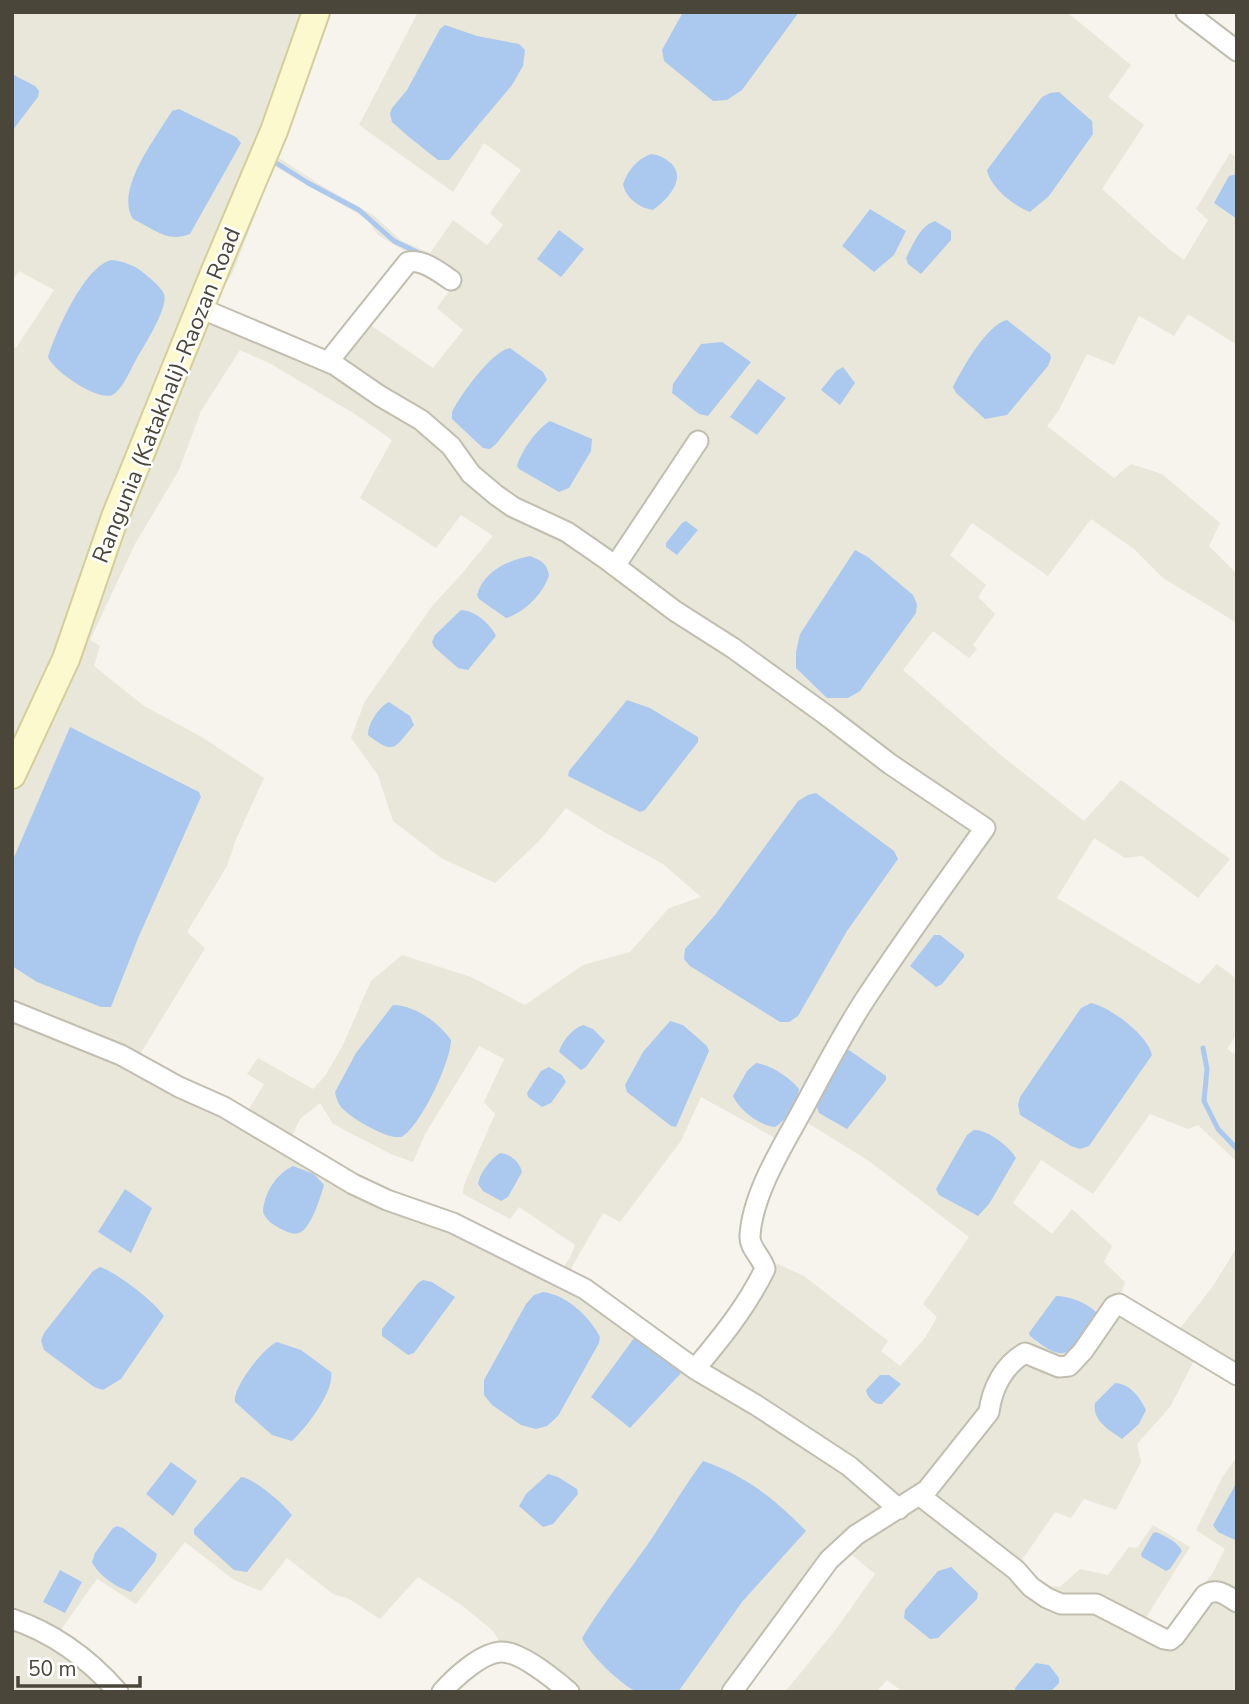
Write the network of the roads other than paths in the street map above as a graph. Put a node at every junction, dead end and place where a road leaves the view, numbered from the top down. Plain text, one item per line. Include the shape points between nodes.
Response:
1 (316, 12) edge
2 (1186, 12) edge
3 (1237, 51) edge
4 (451, 280) dead end
5 (200, 308) junction
6 (328, 362) junction
7 (698, 441) dead end
8 (614, 566) junction
9 (12, 775) edge
10 (12, 1011) edge
11 (695, 1369) junction
12 (1237, 1375) edge
13 (919, 1495) junction
14 (899, 1509) junction
15 (1237, 1602) edge
16 (12, 1619) edge
17 (118, 1692) edge
18 (442, 1692) edge
19 (569, 1692) edge
20 (732, 1692) edge

1 - 5 main road, Rangunia (Katakhali)-Raozan Road via 274,131
2 - 3 street
4 - 6 street via 436,269 408,262
5 - 6 street
5 - 9 main road, Rangunia (Katakhali)-Raozan Road via 115,517 66,659
6 - 8 street via 434,430 471,474 513,507 567,532
7 - 8 street
8 - 11 street via 985,828 865,999 790,1133 766,1179 750,1237 765,1269 745,1305
10 - 11 street via 121,1055 224,1108 353,1184 453,1223 585,1289
11 - 14 street via 849,1466
12 - 13 street via 1119,1304 1069,1366 1059,1367 1025,1353 1014,1360 991,1396 989,1412
13 - 14 street
13 - 15 street via 1047,1598 1061,1604 1096,1604 1164,1640 1175,1636 1211,1591
14 - 20 street via 856,1535 829,1560
16 - 17 street via 68,1646
18 - 19 street via 462,1672 500,1652 514,1654

